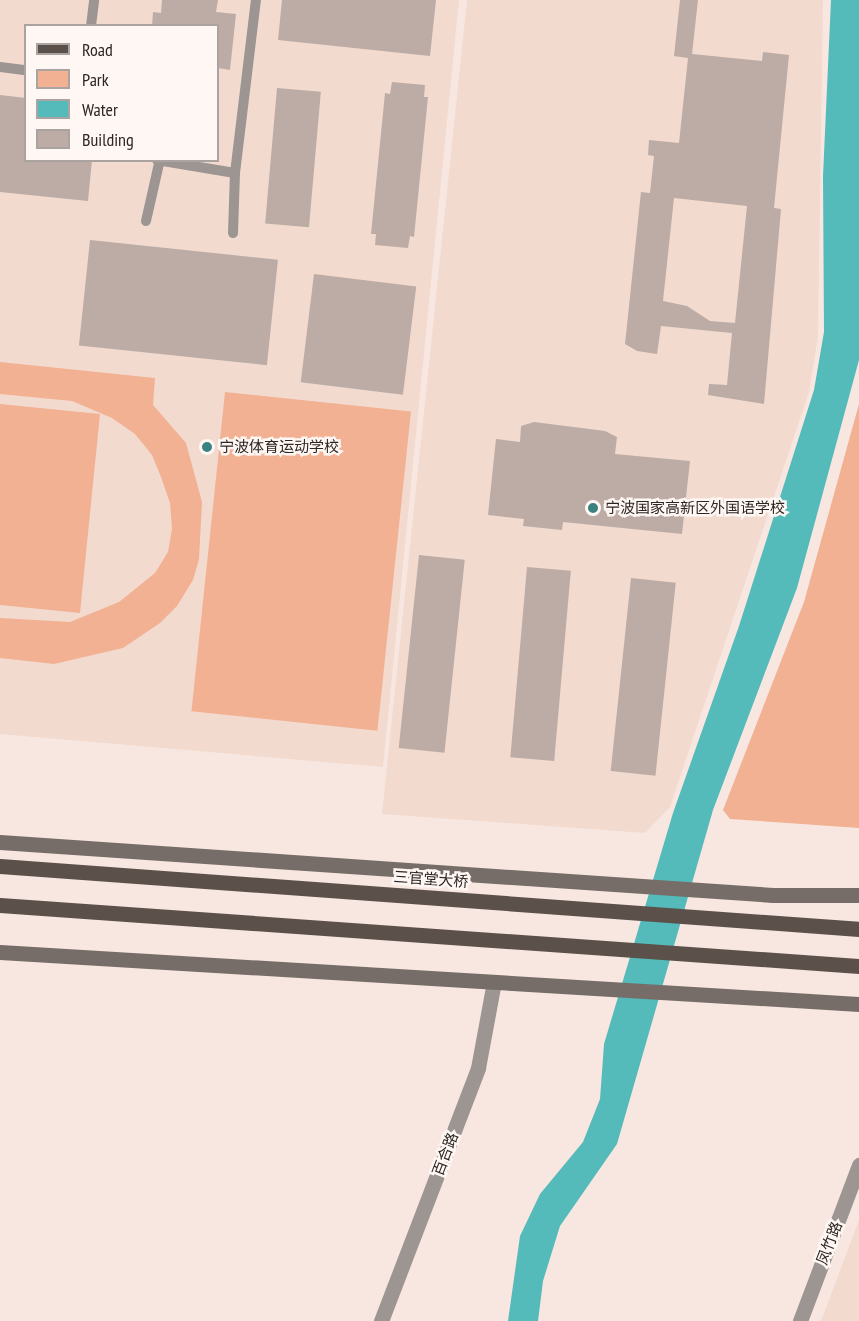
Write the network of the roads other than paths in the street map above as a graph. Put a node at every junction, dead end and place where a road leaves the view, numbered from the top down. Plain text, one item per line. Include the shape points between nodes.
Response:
1 (94, 0) edge
2 (255, 0) edge
3 (91, 24) edge
4 (0, 67) edge
5 (24, 70) edge
6 (158, 162) edge
7 (236, 173) junction
8 (146, 222) dead end
9 (233, 233) dead end
10 (0, 842) edge
11 (0, 866) edge
12 (859, 895) edge
13 (0, 905) edge
14 (859, 928) edge
15 (0, 952) edge
16 (859, 966) edge
17 (494, 982) junction
18 (859, 1004) edge
19 (859, 1165) edge
20 (381, 1321) edge
21 (800, 1321) edge

1 - 3 lane
2 - 7 lane
4 - 5 lane
6 - 7 lane
6 - 8 lane
7 - 9 lane
10 - 12 street via 773,895
11 - 14 main road, 三官堂大桥
13 - 16 main road
15 - 17 street
17 - 18 street
17 - 20 street, 百合路 via 478,1068
19 - 21 street, 凤竹路

